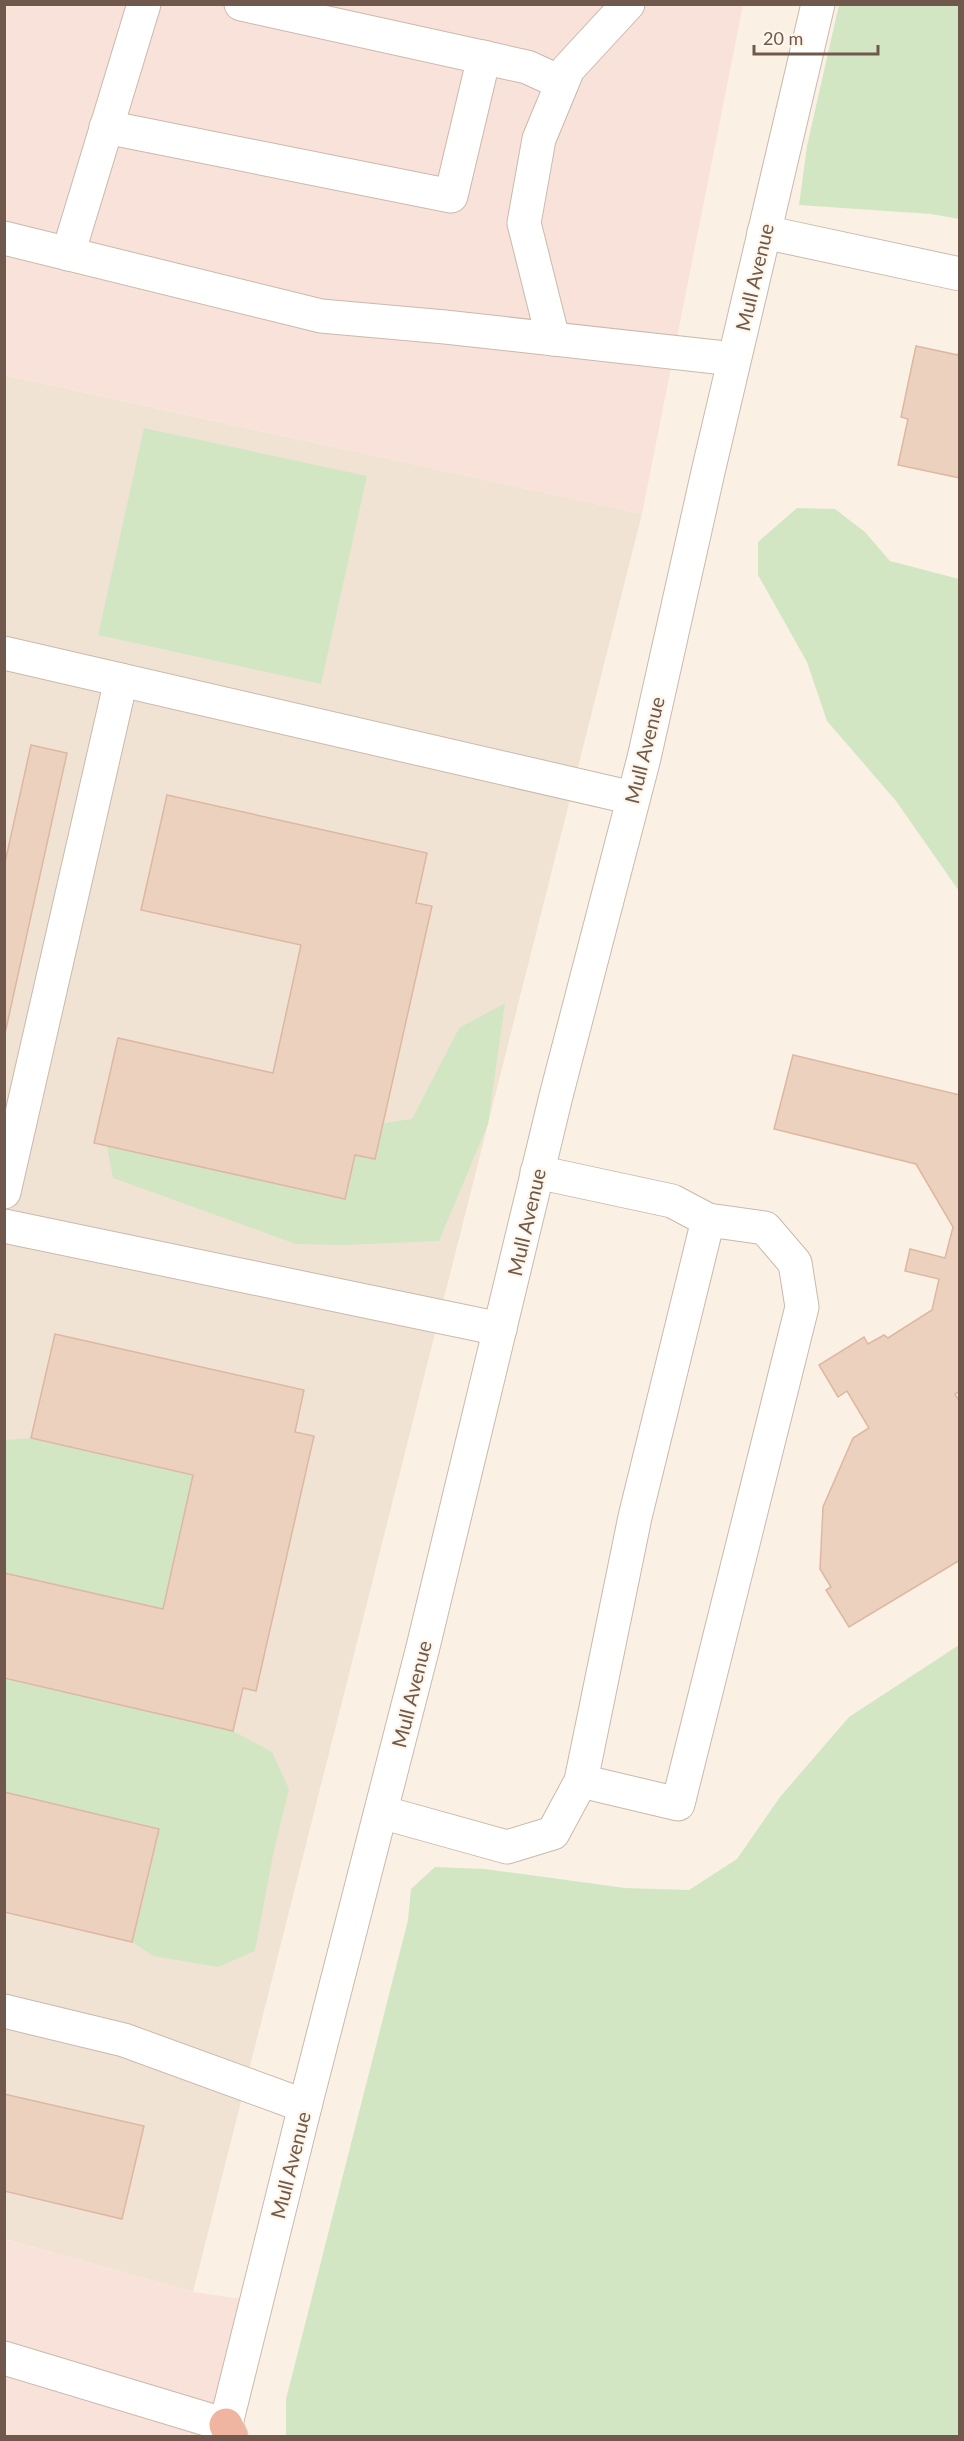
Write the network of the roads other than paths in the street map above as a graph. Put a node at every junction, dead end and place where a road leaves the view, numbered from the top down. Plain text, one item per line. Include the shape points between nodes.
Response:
1 (144, 4) edge
2 (241, 4) edge
3 (628, 4) edge
4 (818, 4) edge
5 (484, 57) junction
6 (562, 83) junction
7 (106, 127) junction
8 (764, 232) junction
9 (4, 238) edge
10 (68, 254) junction
11 (960, 274) edge
12 (553, 339) junction
13 (734, 359) junction
14 (4, 653) edge
15 (121, 680) junction
16 (633, 798) junction
17 (537, 1172) junction
18 (4, 1192) edge
19 (708, 1220) junction
20 (4, 1226) edge
21 (500, 1329) junction
22 (581, 1781) junction
23 (381, 1812) junction
24 (4, 2011) edge
25 (305, 2106) junction
26 (4, 2358) edge
27 (227, 2433) edge

1 - 7 street
2 - 5 street
3 - 6 street via 568,69
4 - 8 street, Mull Avenue
5 - 6 street via 527,67
5 - 7 street via 451,196
6 - 12 street via 539,139 524,223
7 - 10 street
8 - 11 street
8 - 13 street, Mull Avenue
9 - 10 street
10 - 12 street via 321,316
12 - 13 street
13 - 16 street, Mull Avenue
14 - 15 street
15 - 16 street
15 - 18 street
16 - 17 street, Mull Avenue
17 - 19 street via 672,1201
17 - 21 street, Mull Avenue
19 - 22 street via 635,1517
19 - 22 street via 765,1228 795,1263 802,1307 678,1804
20 - 21 street
21 - 23 street, Mull Avenue
22 - 23 street via 553,1833 507,1847
23 - 25 street, Mull Avenue
24 - 25 street via 124,2040
25 - 27 street, Mull Avenue
26 - 27 street

